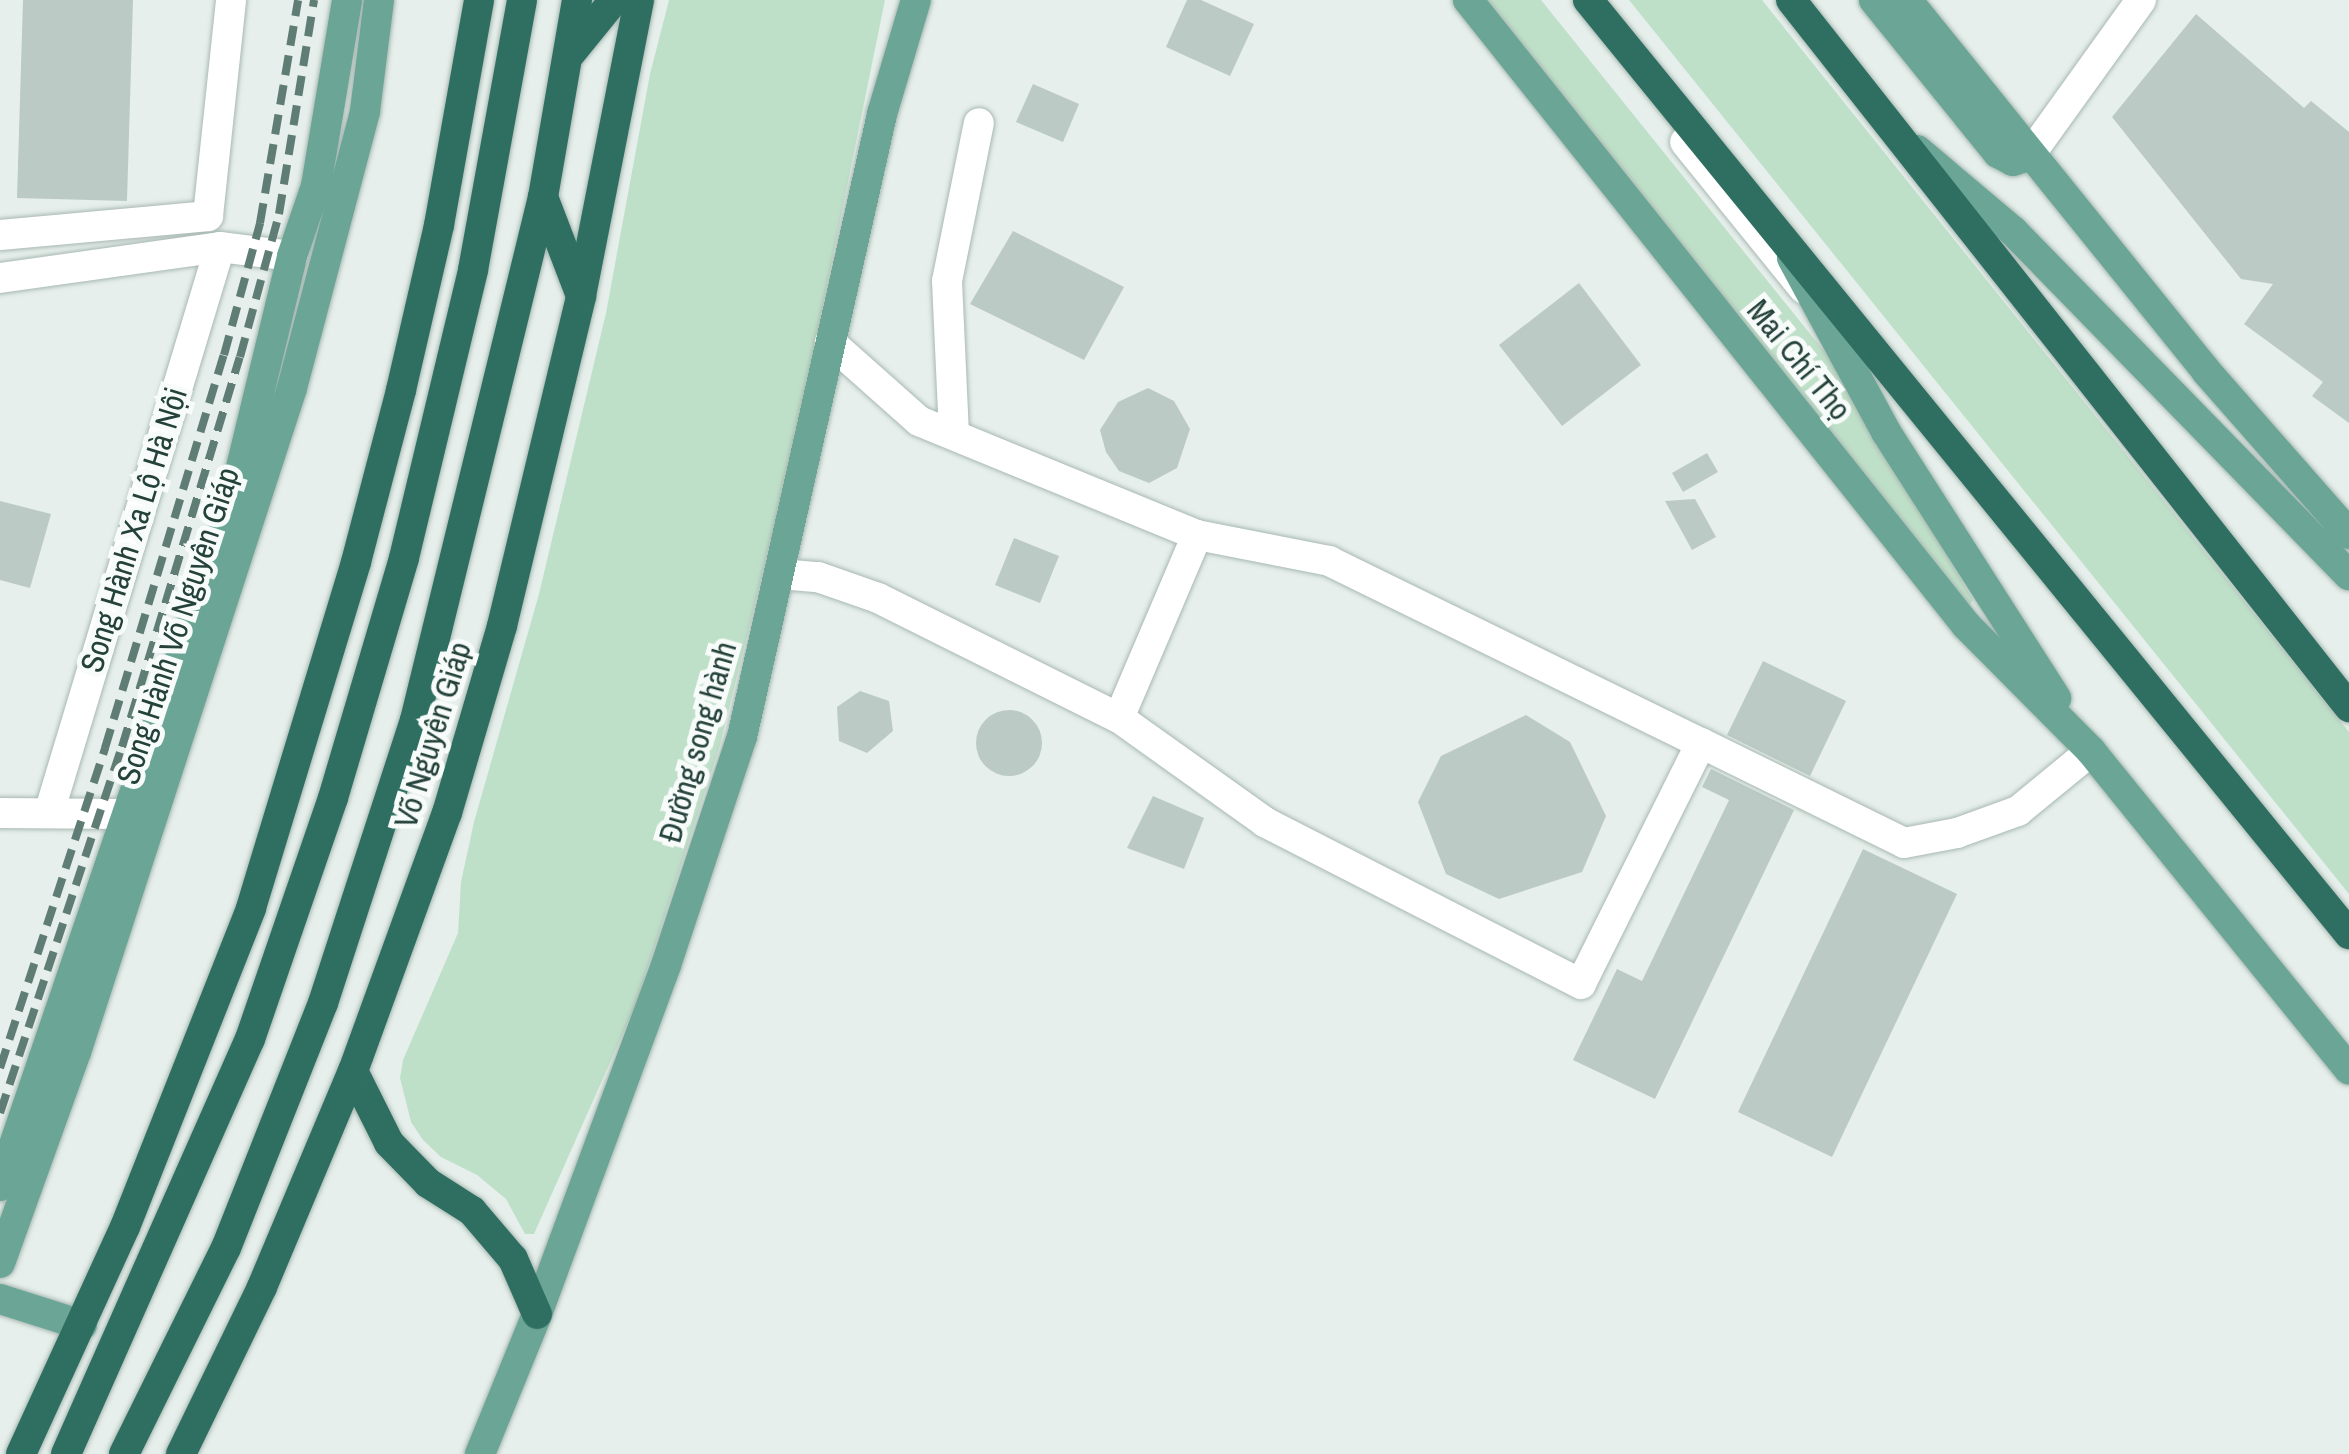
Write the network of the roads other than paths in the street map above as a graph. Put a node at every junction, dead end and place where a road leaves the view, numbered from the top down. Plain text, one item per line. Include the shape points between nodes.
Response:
1 (231, 0) edge
2 (346, 0) edge
3 (379, 0) edge
4 (479, 0) edge
5 (522, 0) edge
6 (578, 0) edge
7 (614, 0) edge
8 (640, 0) edge
9 (1468, 0) edge
10 (1570, 0) edge
11 (1588, 0) edge
12 (1791, 0) edge
13 (1874, 0) edge
14 (1906, 0) edge
15 (2141, 0) edge
16 (911, 13) edge
17 (571, 53) junction
18 (980, 122) dead end
19 (1894, 131) junction
20 (2029, 156) junction
21 (542, 197) junction
22 (1776, 224) junction
23 (0, 236) edge
24 (220, 247) junction
25 (324, 252) junction
26 (292, 256) junction
27 (0, 278) edge
28 (581, 296) junction
29 (1810, 296) junction
30 (830, 342) junction
31 (954, 435) junction
32 (2349, 534) edge
33 (1197, 535) junction
34 (780, 574) junction
35 (2349, 575) edge
36 (2349, 707) edge
37 (1119, 718) junction
38 (1701, 743) junction
39 (2091, 751) junction
40 (49, 813) junction
41 (138, 817) junction
42 (3, 820) edge
43 (2349, 934) edge
44 (2349, 1070) edge
45 (353, 1071) junction
46 (0, 1186) edge
47 (6, 1231) edge
48 (0, 1263) edge
49 (0, 1299) edge
50 (537, 1314) junction
51 (82, 1325) junction
52 (21, 1454) edge
53 (66, 1454) edge
54 (124, 1454) edge
55 (181, 1454) edge
56 (480, 1454) edge

1 - 23 street via 208,216
2 - 26 main road, Song Hành Võ Nguyên Giáp via 316,186
3 - 25 main road, Song Hành Võ Nguyên Giáp via 365,111
4 - 51 highway via 401,390 306,732 204,1033
5 - 53 highway via 472,270 409,538 333,798 250,1039
6 - 17 highway, Võ Nguyên Giáp
7 - 17 highway
8 - 28 highway, Võ Nguyên Giáp
9 - 39 main road, Mai Chí Thọ via 1966,625
10 - 29 street, Mai Chí Thọ
11 - 22 highway, Mai Chí Thọ
12 - 19 highway
13 - 20 main road via 1998,152 2013,161
14 - 20 main road
15 - 20 street
16 - 30 main road, Đường song hành
17 - 21 highway, Võ Nguyên Giáp
18 - 31 street via 947,282
19 - 35 main road via 2013,232
19 - 36 highway
20 - 32 main road
21 - 28 highway
21 - 54 highway, Võ Nguyên Giáp via 415,720 335,965 226,1248
22 - 29 main road, Mai Chí Thọ
22 - 43 highway, Mai Chí Thọ
24 - 26 street
24 - 27 street
24 - 40 street, Song Hành Xa Lộ Hà Nội
25 - 26 main road
25 - 41 main road, Song Hành Võ Nguyên Giáp via 287,405
26 - 41 main road, Song Hành Võ Nguyên Giáp via 230,513
28 - 45 highway, Võ Nguyên Giáp via 497,644 447,813
29 - 39 main road, Mai Chí Thọ via 1886,432
30 - 31 street via 919,421
30 - 34 main road, Đường song hành
31 - 33 street
33 - 37 street
33 - 38 street via 1329,561
34 - 37 street via 818,577 878,598
34 - 50 main road, Đường song hành via 730,772
37 - 38 street via 1265,822 1581,984
38 - 39 street via 1904,843 1957,834 2018,812
39 - 44 main road, Mai Chí Thọ
40 - 41 street
40 - 42 street
41 - 46 main road, Song Hành Võ Nguyên Giáp
41 - 47 main road, Song Hành Võ Nguyên Giáp via 76,1052
45 - 50 highway via 389,1144 428,1182 472,1211 513,1259
45 - 55 highway, Võ Nguyên Giáp via 262,1286
47 - 48 main road, Song Hành Võ Nguyên Giáp
49 - 51 main road
50 - 56 main road, Đường song hành
51 - 52 highway

